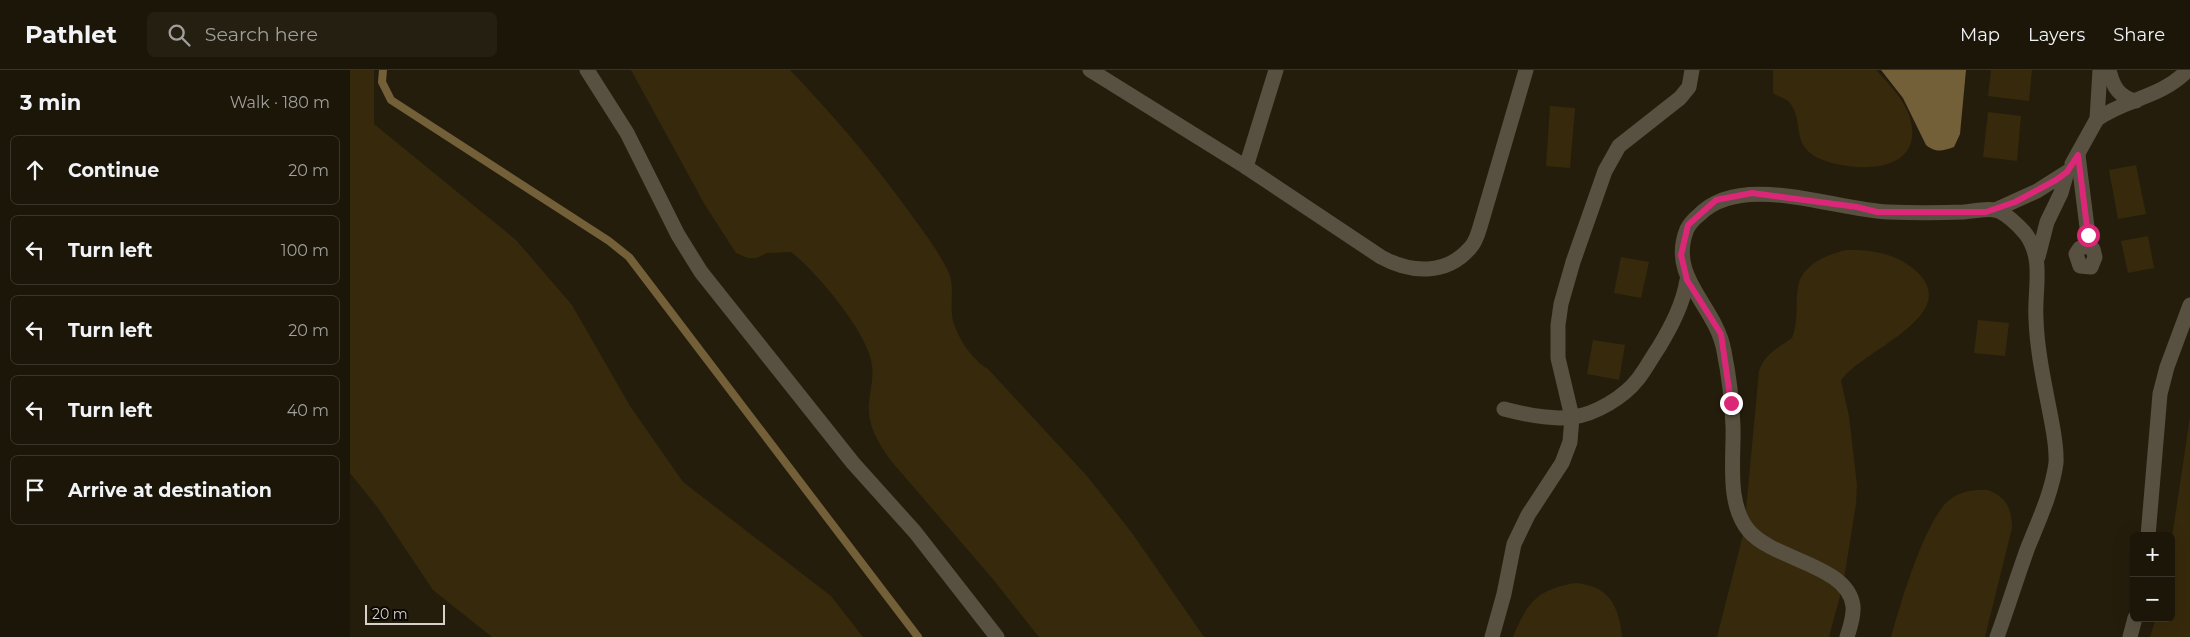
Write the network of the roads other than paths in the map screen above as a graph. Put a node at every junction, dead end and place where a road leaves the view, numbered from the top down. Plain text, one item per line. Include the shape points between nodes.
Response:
1 (587, 70) edge
2 (1090, 70) edge
3 (1276, 70) edge
4 (1526, 70) edge
5 (1692, 70) edge
6 (2100, 70) edge
7 (2109, 70) edge
8 (2188, 70) edge
9 (2136, 101) junction
10 (2097, 119) junction
11 (2078, 155) junction
12 (1246, 167) junction
13 (2067, 172) junction
14 (1995, 210) junction
15 (2088, 246) dead end
16 (2038, 257) junction
17 (1687, 280) junction
18 (1684, 300) junction
19 (1704, 304) junction
20 (2190, 305) edge
21 (1504, 409) dead end
22 (1572, 418) junction
23 (2148, 532) edge
24 (2135, 622) edge
25 (997, 637) edge
26 (1492, 637) edge
27 (1847, 637) edge
28 (1997, 637) edge
29 (2130, 637) edge

1 - 25 street via 627,133 678,235 701,272 840,448 915,532
2 - 12 street
3 - 12 street
4 - 12 street via 1472,247 1457,260 1436,269 1397,266
5 - 22 street via 1689,87 1680,98 1619,146 1611,156 1573,262 1558,326 1558,358
6 - 10 street
7 - 9 street via 2112,83 2120,94
8 - 9 street via 2161,92
9 - 10 street via 2121,105
10 - 11 street
11 - 13 street
11 - 15 street
13 - 14 street via 2037,191
13 - 16 street via 2062,193 2047,222
14 - 16 street via 2023,230
14 - 17 street via 1877,212 1752,193 1733,196 1716,200 1688,225 1681,255
16 - 28 street via 2037,336 2054,432 2056,463
17 - 18 street
17 - 19 street
18 - 19 street
18 - 22 street via 1648,364 1627,390 1597,409
19 - 27 street via 1721,334 1724,351 1731,403 1734,488 1741,517 1759,540 1843,584 1853,605
20 - 23 street via 2160,394
21 - 22 street via 1522,414
22 - 26 street via 1570,442 1562,463 1528,515 1514,544
24 - 29 street

